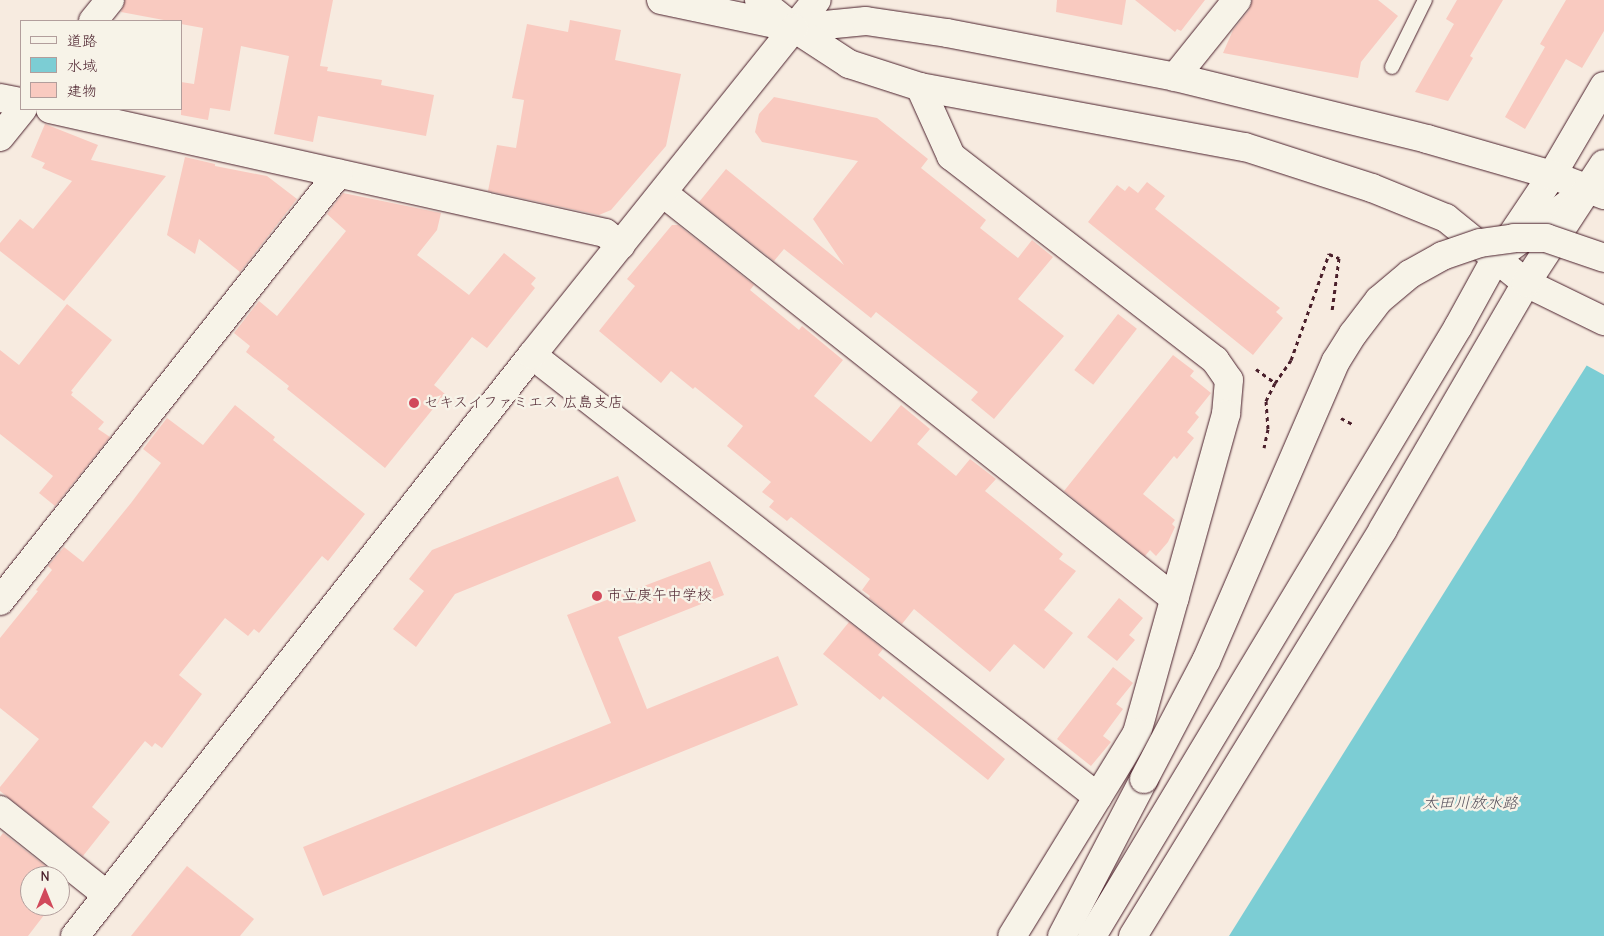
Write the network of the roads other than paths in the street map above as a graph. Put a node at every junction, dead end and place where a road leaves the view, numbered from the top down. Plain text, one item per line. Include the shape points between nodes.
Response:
1 (110, 0) edge
2 (662, 0) edge
3 (759, 0) edge
4 (817, 0) edge
5 (1237, 0) edge
6 (1425, 0) edge
7 (94, 20) edge
8 (794, 28) junction
9 (1392, 67) dead end
10 (1175, 77) junction
11 (1604, 86) edge
12 (920, 87) junction
13 (0, 98) edge
14 (20, 102) edge
15 (22, 110) edge
16 (54, 110) edge
17 (0, 137) edge
18 (1604, 164) edge
19 (338, 174) junction
20 (1552, 175) junction
21 (1596, 192) edge
22 (663, 193) junction
23 (621, 245) junction
24 (1496, 258) junction
25 (1604, 258) edge
26 (1526, 283) junction
27 (1592, 315) edge
28 (532, 355) junction
29 (1175, 599) junction
30 (0, 601) edge
31 (1098, 797) junction
32 (0, 810) edge
33 (107, 895) junction
34 (75, 936) edge
35 (1012, 936) edge
36 (1062, 936) edge
37 (1092, 936) edge
38 (1133, 936) edge

1 - 7 street
2 - 8 street
3 - 8 street
4 - 8 street
5 - 10 street
6 - 9 lane
8 - 10 street via 866,20
8 - 12 street via 848,64
8 - 22 street
10 - 20 street via 1427,139
11 - 20 street
12 - 24 street via 1245,147 1372,188 1446,218
12 - 29 street via 951,156 1215,360 1229,380 1226,414
13 - 14 street
15 - 17 street
16 - 19 street
18 - 21 street
19 - 23 street via 605,233
19 - 30 street
20 - 21 street
20 - 24 street
21 - 24 street
21 - 26 street
22 - 23 street
22 - 29 street
23 - 28 street
24 - 26 street
24 - 37 street via 1458,327
25 - 36 street, bridge via 1546,238 1480,243 1442,256 1410,274 1379,300 1336,361 1206,661
26 - 27 street
26 - 38 street via 1383,528
28 - 31 street
28 - 33 street
29 - 31 street via 1137,732
31 - 35 street
32 - 33 street
33 - 34 street

